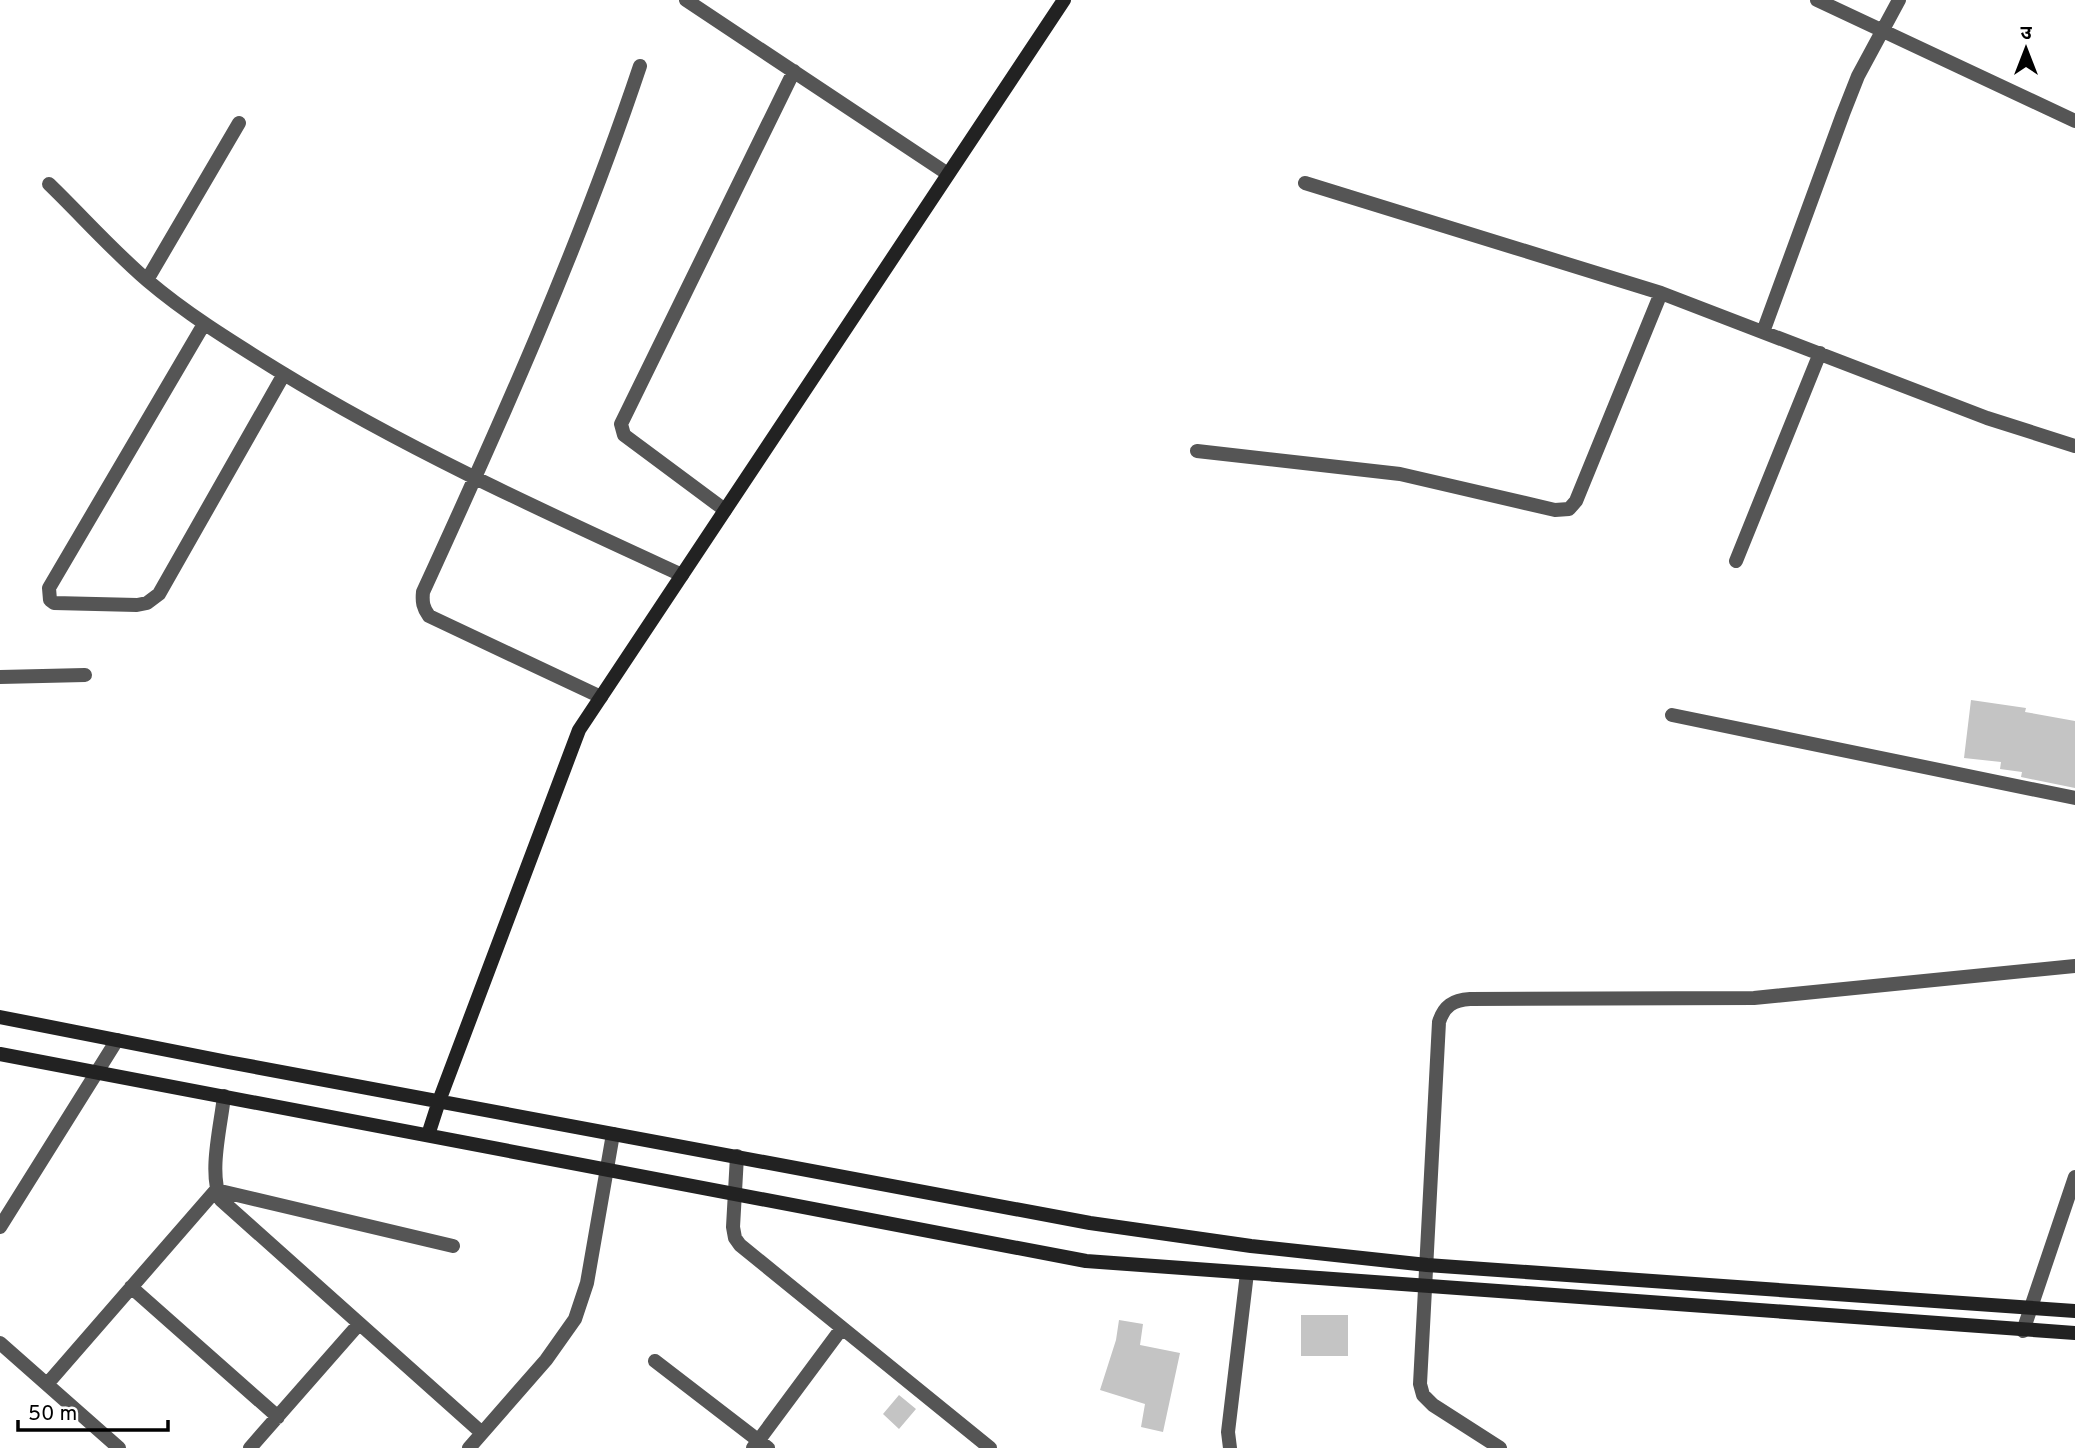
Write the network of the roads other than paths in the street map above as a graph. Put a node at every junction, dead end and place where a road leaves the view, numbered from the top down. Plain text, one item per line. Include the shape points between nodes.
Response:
1 (686, 0) edge
2 (1064, 0) edge
3 (1817, 0) edge
4 (1899, 0) edge
5 (1882, 31) junction
6 (640, 66) dead end
7 (794, 71) junction
8 (2075, 121) edge
9 (239, 124) dead end
10 (948, 174) junction
11 (1305, 183) dead end
12 (49, 184) dead end
13 (147, 280) junction
14 (1661, 293) junction
15 (204, 324) junction
16 (1763, 331) junction
17 (1820, 353) junction
18 (284, 374) junction
19 (2075, 446) edge
20 (1197, 451) dead end
21 (475, 479) junction
22 (725, 510) junction
23 (1736, 561) dead end
24 (682, 575) junction
25 (85, 674) dead end
26 (0, 677) edge
27 (601, 697) junction
28 (1672, 715) dead end
29 (2075, 797) edge
30 (2075, 966) edge
31 (0, 1017) edge
32 (117, 1040) junction
33 (0, 1054) edge
34 (97, 1072) junction
35 (224, 1096) junction
36 (439, 1101) junction
37 (613, 1134) junction
38 (428, 1135) junction
39 (737, 1156) junction
40 (607, 1170) junction
41 (2075, 1177) edge
42 (216, 1190) junction
43 (735, 1194) junction
44 (0, 1227) edge
45 (453, 1247) dead end
46 (1427, 1265) junction
47 (1247, 1273) junction
48 (1425, 1286) junction
49 (131, 1287) junction
50 (2030, 1310) junction
51 (2075, 1311) edge
52 (359, 1324) junction
53 (842, 1328) junction
54 (2023, 1331) junction
55 (2075, 1333) edge
56 (0, 1343) edge
57 (655, 1361) dead end
58 (48, 1383) junction
59 (278, 1417) junction
60 (482, 1433) junction
61 (760, 1446) edge
62 (119, 1448) edge
63 (250, 1448) edge
64 (469, 1448) edge
65 (990, 1448) edge
66 (1230, 1448) edge
67 (1500, 1448) edge

1 - 7 street
2 - 10 street
3 - 5 street
4 - 5 street
5 - 8 street
5 - 16 street via 1858,76
6 - 21 street via 607,164
7 - 10 street
7 - 22 street via 621,424 624,435
9 - 13 street
10 - 22 street
11 - 14 street
12 - 13 street
13 - 15 street
14 - 16 street
14 - 20 street via 1569,509 1555,510 1400,474
15 - 18 street
15 - 18 street via 49,588 54,603 137,605 159,594
16 - 17 street
17 - 19 street via 1987,418
17 - 23 street
18 - 21 street
21 - 24 street
21 - 27 street via 424,592 424,608 429,616
22 - 24 street
24 - 27 street
25 - 26 street
27 - 36 street via 579,730
28 - 29 street
30 - 46 street via 1754,998 1458,1000 1449,1004 1439,1022
31 - 32 street
32 - 34 street
32 - 36 street
33 - 34 street
34 - 35 street
34 - 44 street
35 - 38 street
35 - 42 street
36 - 37 street
36 - 38 street
37 - 39 street
37 - 40 street
38 - 40 street
39 - 43 street
39 - 46 street via 1090,1223 1251,1247
40 - 43 street
40 - 60 street via 587,1283 575,1319
41 - 50 street
42 - 45 street
42 - 49 street
42 - 52 street via 227,1207
43 - 47 street via 1086,1261
43 - 53 street via 733,1227 740,1245
46 - 48 street
46 - 50 street
47 - 48 street
47 - 66 street via 1228,1432
48 - 54 street
48 - 67 street via 1419,1373 1423,1395
49 - 58 street
49 - 59 street
50 - 51 street
50 - 54 street
52 - 59 street
52 - 60 street
53 - 61 street
53 - 65 street
54 - 55 street
56 - 58 street
57 - 61 street
58 - 62 street
59 - 63 street
60 - 64 street

